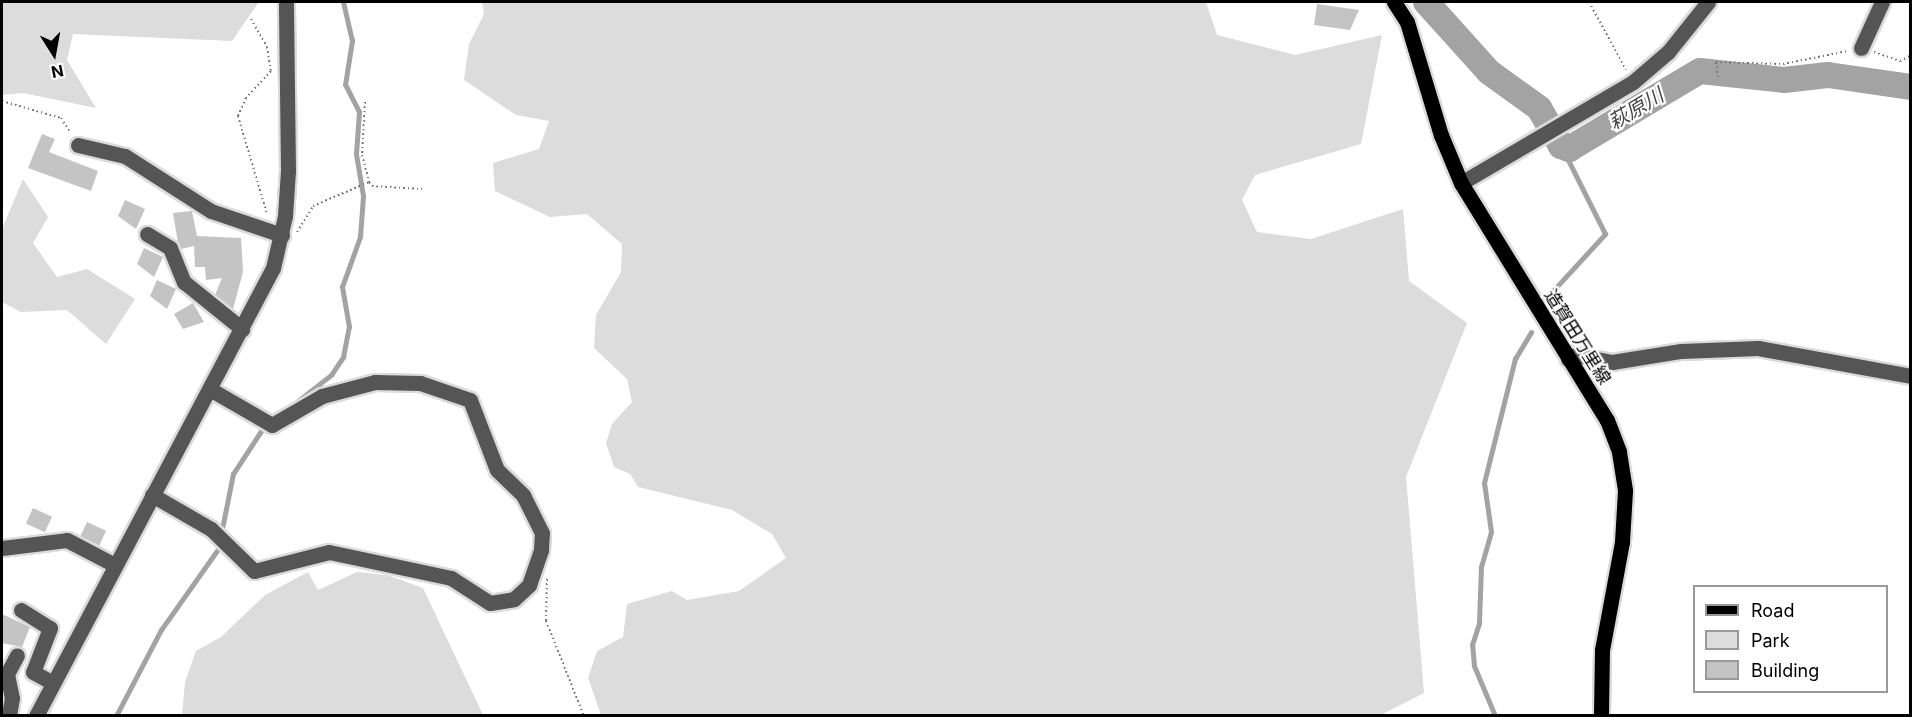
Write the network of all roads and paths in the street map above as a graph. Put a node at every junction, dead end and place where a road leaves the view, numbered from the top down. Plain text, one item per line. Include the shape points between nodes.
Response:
1 (286, 2) edge
2 (1394, 2) edge
3 (1589, 2) edge
4 (1708, 2) edge
5 (1881, 2) edge
6 (251, 19) dead end
7 (1861, 48) junction
8 (1911, 56) edge
9 (1718, 77) dead end
10 (1633, 82) junction
11 (2, 101) edge
12 (365, 102) dead end
13 (78, 145) joint
14 (369, 182) junction
15 (1461, 183) junction
16 (422, 189) dead end
17 (261, 228) junction
18 (147, 234) dead end
19 (282, 235) junction
20 (242, 329) junction
21 (1568, 359) junction
22 (1911, 376) edge
23 (210, 388) junction
24 (152, 495) junction
25 (2, 548) edge
26 (113, 564) junction
27 (535, 571) junction
28 (21, 610) dead end
29 (17, 655) dead end
30 (51, 682) junction
31 (9, 716) edge
32 (36, 716) edge
33 (584, 716) edge
34 (1601, 716) edge

1 - 19 street via 288,171
2 - 15 main road, 造賀田万里線 via 1407,22 1441,135
3 - 10 path
4 - 10 street via 1668,52
5 - 7 street
6 - 17 path via 267,47 271,71 246,98 238,116 268,211
7 - 8 path via 1900,62
7 - 9 path via 1783,64 1716,62
10 - 15 street
11 - 13 path via 61,118
12 - 14 path via 362,155
13 - 17 street via 125,156 211,210
14 - 16 path via 372,186
14 - 19 path via 313,206 300,231
15 - 21 main road, 造賀田万里線
17 - 19 street
18 - 20 street via 170,248 184,282
19 - 20 street via 273,268
20 - 23 street
21 - 22 street via 1576,355 1612,362 1681,351 1758,348
21 - 34 main road, 造賀田万里線 via 1607,420 1619,452 1625,490 1622,542 1602,650
23 - 24 street
23 - 27 street via 272,425 322,396 375,382 420,383 470,400 497,470 534,511 542,533
24 - 26 street
24 - 27 street via 211,529 254,571 329,552 451,578 477,597 502,603 514,599
25 - 26 street via 68,540
26 - 30 street
27 - 33 path via 547,573 546,621
28 - 30 street via 50,628 33,672
29 - 31 street via 7,674 12,698
30 - 32 street

